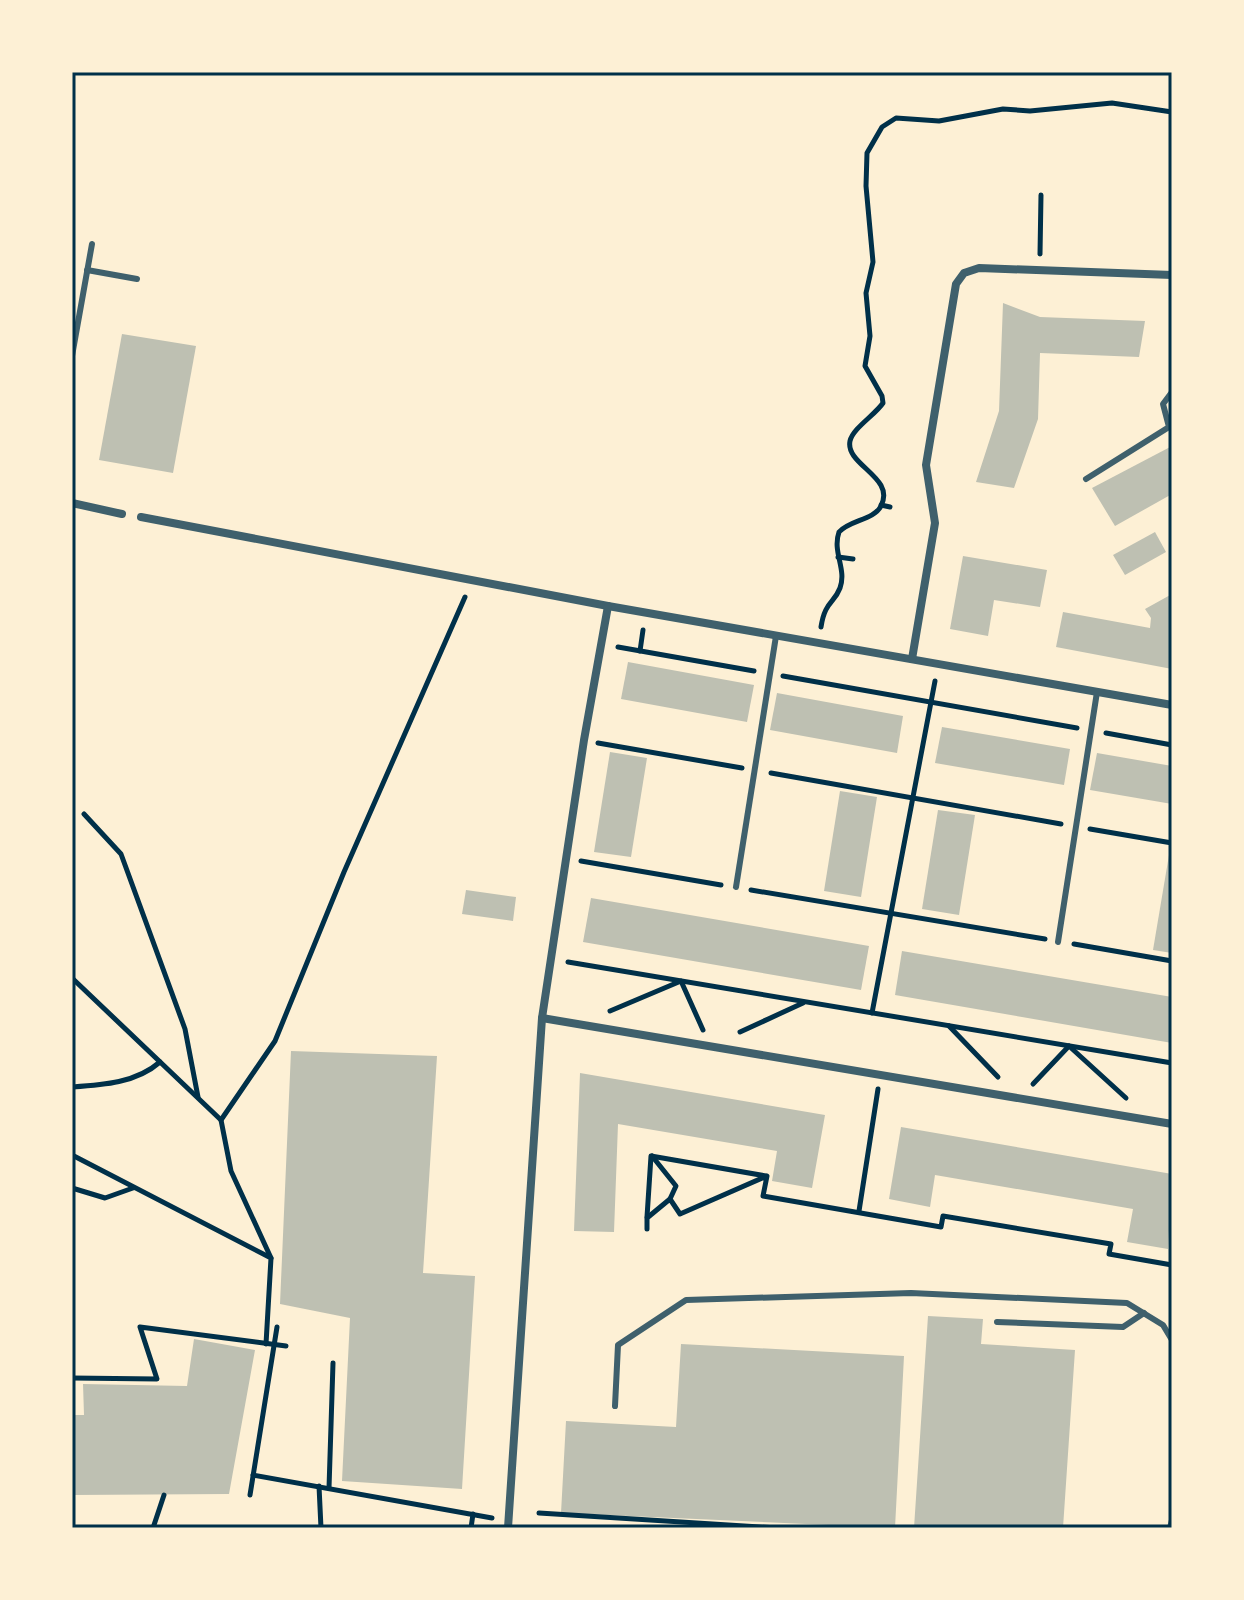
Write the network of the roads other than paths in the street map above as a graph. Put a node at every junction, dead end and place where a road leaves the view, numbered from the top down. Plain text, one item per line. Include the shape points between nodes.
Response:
1 (92, 244) dead end
2 (87, 270) junction
3 (1172, 275) edge
4 (137, 279) dead end
5 (72, 356) edge
6 (1172, 392) edge
7 (1086, 479) dead end
8 (72, 503) edge
9 (122, 514) dead end
10 (141, 517) dead end
11 (608, 606) junction
12 (776, 636) junction
13 (912, 659) junction
14 (1097, 692) junction
15 (1172, 705) edge
16 (736, 887) road end
17 (1058, 942) road end
18 (542, 1018) junction
19 (1172, 1124) edge
20 (1144, 1313) junction
21 (997, 1322) dead end
22 (1172, 1340) edge
23 (615, 1406) dead end
24 (1172, 1520) edge
25 (508, 1524) edge
26 (1170, 1528) edge

1 - 2 lane
2 - 4 lane
2 - 5 lane
3 - 13 street via 979,268 964,273 956,284 926,465 935,523
6 - 7 lane via 1163,404 1169,427
8 - 9 street
10 - 11 street
11 - 12 street
11 - 18 street
12 - 13 street
12 - 16 lane
13 - 14 street
14 - 15 street
14 - 17 lane
18 - 19 street
18 - 25 street
20 - 21 lane via 1123,1327
20 - 22 lane via 1163,1325
20 - 23 lane via 1127,1303 1069,1298 911,1293 686,1300 618,1345
24 - 26 lane

